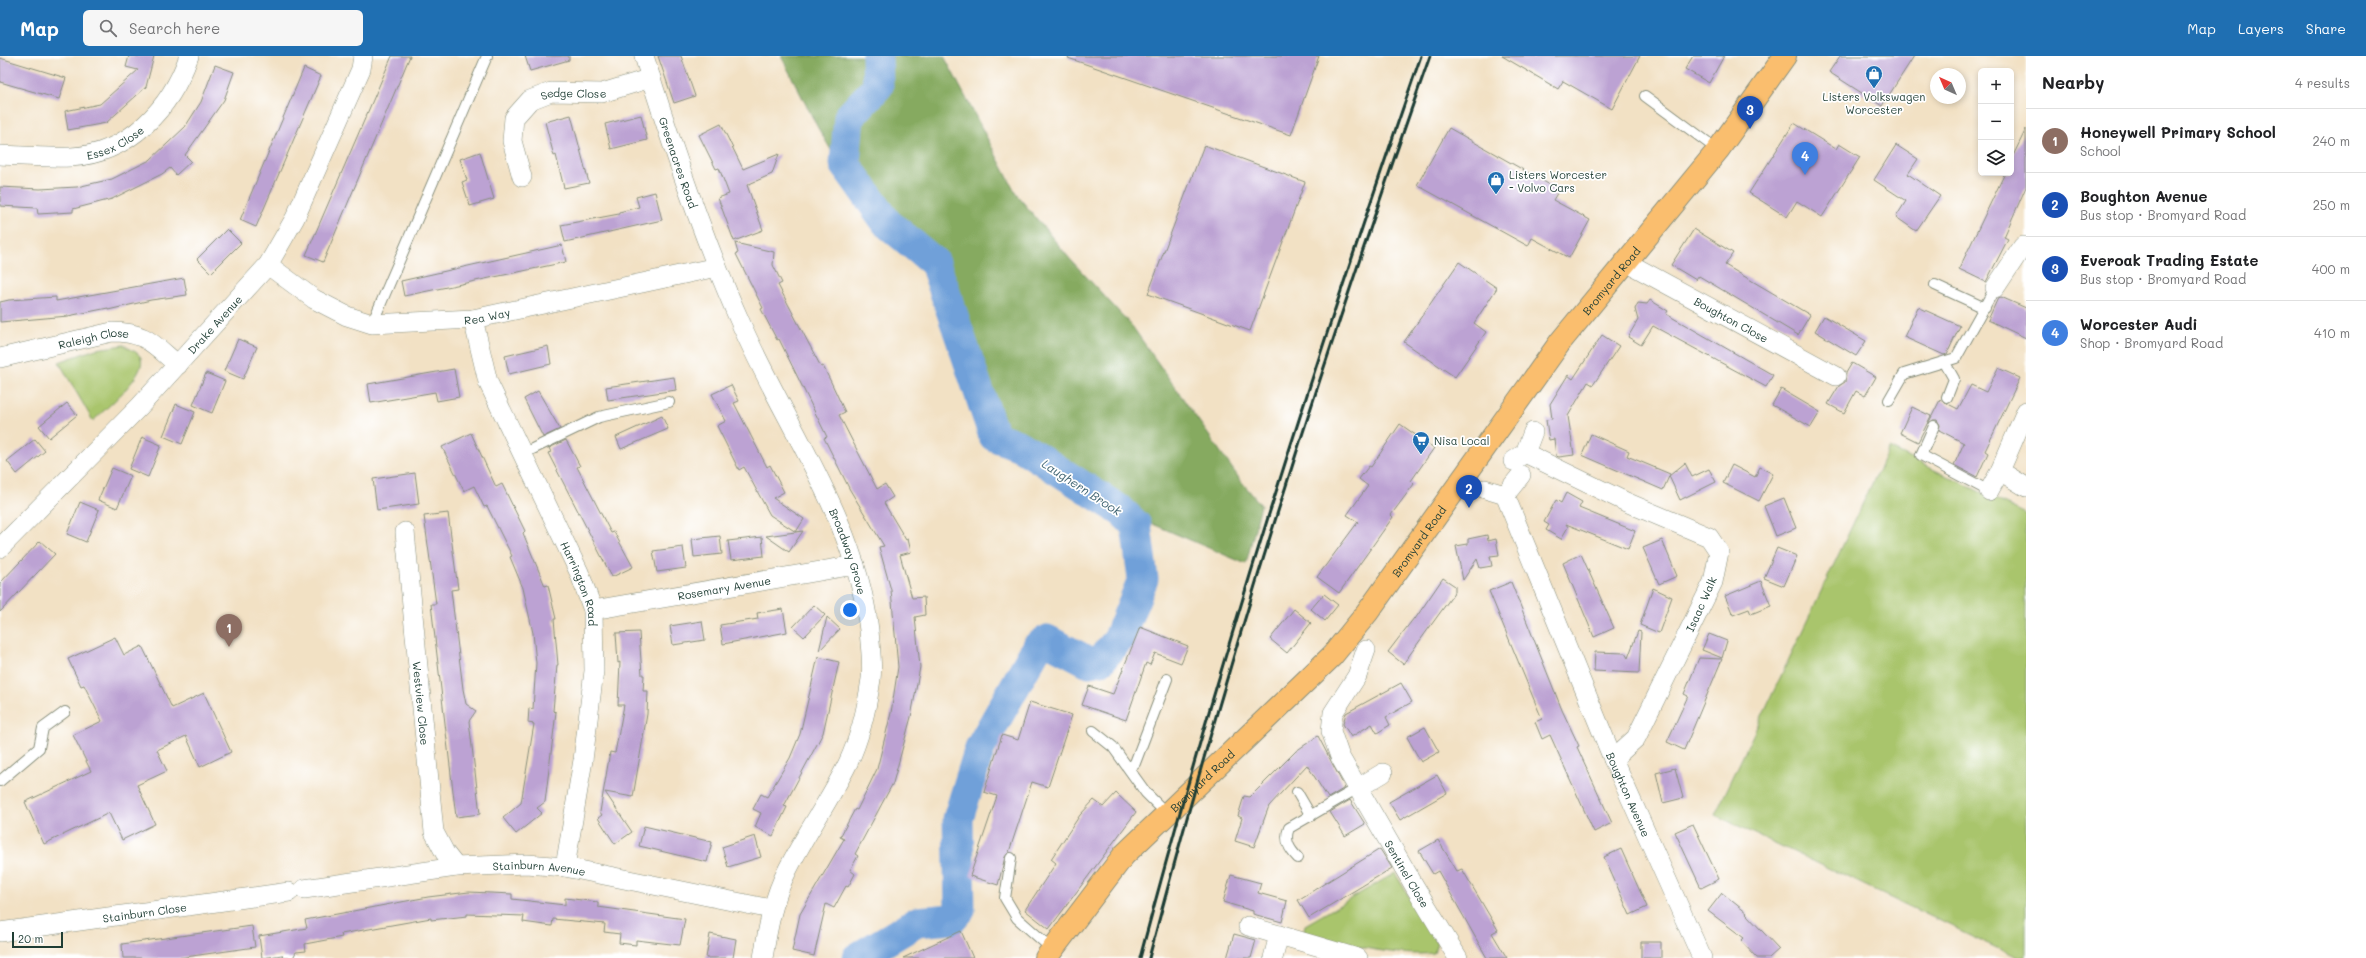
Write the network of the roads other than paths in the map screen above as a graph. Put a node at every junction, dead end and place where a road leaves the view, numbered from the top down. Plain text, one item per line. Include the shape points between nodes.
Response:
1 (189, 56) edge
2 (363, 56) edge
3 (487, 56) edge
4 (644, 56) edge
5 (1785, 56) edge
6 (651, 78) junction
7 (1645, 96) dead end
8 (1718, 150) junction
9 (0, 155) edge
10 (522, 177) dead end
11 (2025, 245) edge
12 (1626, 262) junction
13 (268, 265) junction
14 (718, 267) junction
15 (1935, 285) dead end
16 (1995, 288) joint
17 (1985, 308) junction
18 (473, 319) junction
19 (372, 324) junction
20 (0, 358) edge
21 (1945, 363) junction
22 (178, 365) junction
23 (1836, 376) dead end
24 (1948, 397) dead end
25 (1889, 400) dead end
26 (669, 402) dead end
27 (2026, 411) edge
28 (1934, 426) dead end
29 (1533, 432) dead end
30 (522, 454) junction
31 (1520, 463) junction
32 (2000, 471) junction
33 (2026, 487) edge
34 (1485, 489) dead end
35 (1989, 491) joint
36 (1505, 495) junction
37 (405, 532) dead end
38 (0, 548) edge
39 (855, 565) junction
40 (593, 610) junction
41 (1361, 640) junction
42 (1167, 679) dead end
43 (65, 712) dead end
44 (1093, 731) dead end
45 (1613, 759) junction
46 (1129, 768) junction
47 (1383, 773) dead end
48 (0, 781) edge
49 (1358, 788) junction
50 (1298, 792) dead end
51 (1166, 813) junction
52 (1311, 816) junction
53 (1011, 858) dead end
54 (1298, 858) dead end
55 (456, 867) junction
56 (565, 867) junction
57 (296, 890) joint
58 (771, 909) junction
59 (1248, 926) dead end
60 (0, 932) edge
61 (1279, 935) junction
62 (1049, 954) edge
63 (1454, 957) edge
64 (763, 958) edge
65 (1273, 958) edge
66 (1358, 958) edge
67 (1702, 958) edge

1 - 9 street, Essex Close via 181,78 163,107 144,128 120,143 92,154 71,157
2 - 13 street, Drake Avenue via 361,69 295,218
3 - 19 lane
4 - 6 street, Greenacres Road
5 - 8 main road, Bromyard Road
6 - 10 street, Sedge Close via 602,93 552,92 530,100 514,118 512,141
6 - 14 street, Greenacres Road via 678,162
7 - 8 lane
8 - 12 main road, Bromyard Road
11 - 16 street
12 - 23 street, Boughton Close
12 - 41 main road, Bromyard Road via 1561,341
13 - 19 street, Rea Way via 314,299 347,316
13 - 22 street, Drake Avenue
14 - 18 street, Rea Way
14 - 39 street, Broadway Grove via 743,328 841,526
15 - 17 lane
16 - 17 lane
17 - 21 lane via 1956,358
18 - 19 street, Rea Way
18 - 30 street, Harrington Road via 488,382
20 - 22 street, Raleigh Close via 112,332 131,332 146,338
21 - 24 lane via 1954,379
21 - 25 lane via 1904,374
22 - 38 street, Drake Avenue
26 - 30 lane via 599,417
27 - 32 street
28 - 35 lane via 1920,455
29 - 31 street
30 - 40 street, Harrington Road via 579,572
31 - 36 street
31 - 45 street, Isaac Walk via 1626,502 1709,537 1719,552 1714,582 1636,738
32 - 33 street
32 - 35 street
34 - 36 street
36 - 45 street, Boughton Avenue
37 - 55 street, Westview Close via 434,832
39 - 40 street, Rosemary Avenue
39 - 58 street, Broadway Grove via 865,598 870,646 871,677 863,717 848,762 787,870
40 - 56 street, Harrington Road via 594,671 584,760
41 - 49 street, Sentinel Close via 1357,676 1333,714 1331,731 1340,757
41 - 51 main road, Bromyard Road via 1332,656
42 - 46 lane via 1135,763
43 - 48 lane via 43,728 39,748
44 - 46 lane via 1113,747
45 - 67 street, Boughton Avenue
46 - 51 lane via 1146,793
47 - 49 street
49 - 52 lane
49 - 63 street, Sentinel Close
50 - 52 lane
51 - 62 main road, Bromyard Road via 1124,855
52 - 54 lane via 1289,828 1286,836 1290,850
53 - 62 lane via 1005,898 1017,918
55 - 56 street, Stainburn Avenue via 528,864
55 - 57 street, Stainburn Avenue
56 - 58 street, Stainburn Avenue
57 - 60 street, Stainburn Close
58 - 64 street, Broadway Grove
59 - 61 street
61 - 65 street
61 - 66 street

